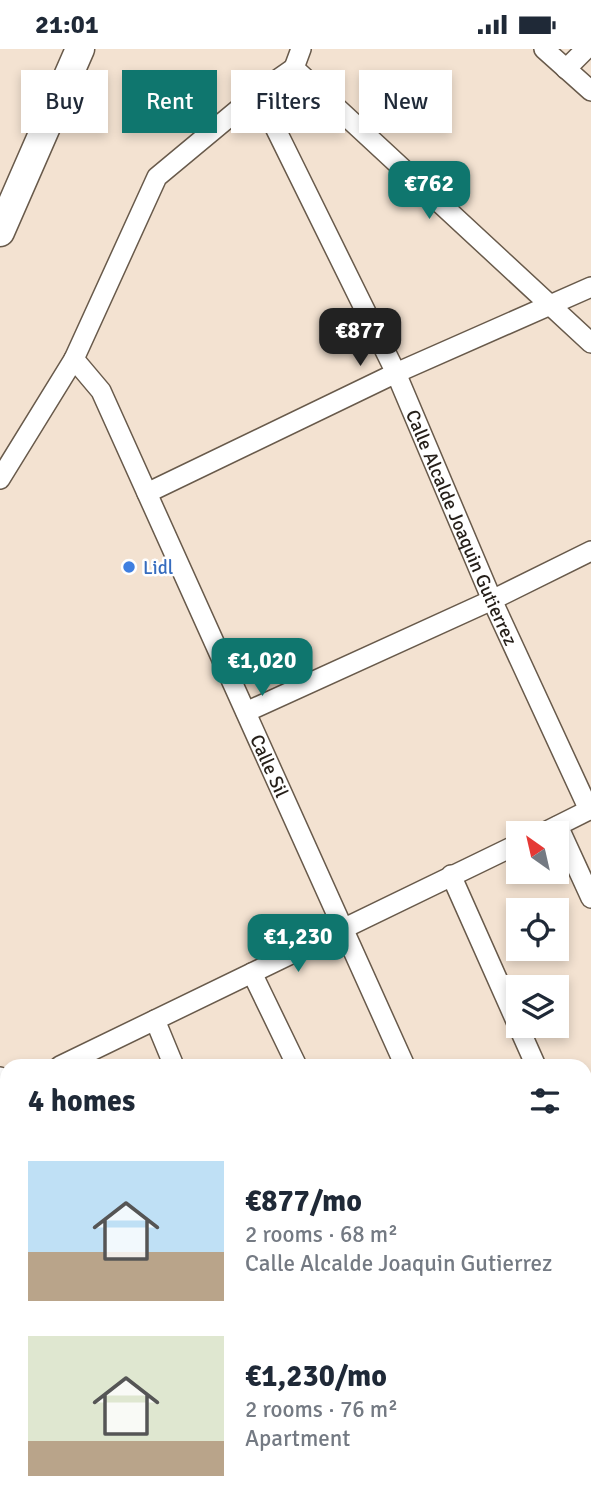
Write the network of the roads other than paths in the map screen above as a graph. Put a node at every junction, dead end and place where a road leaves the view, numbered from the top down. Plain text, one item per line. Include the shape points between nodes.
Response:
1 (80, 49) edge
2 (300, 49) edge
3 (544, 49) edge
4 (586, 49) edge
5 (294, 68) junction
6 (566, 69) junction
7 (291, 70) edge
8 (591, 91) edge
9 (231, 115) edge
10 (278, 133) edge
11 (0, 232) edge
12 (591, 287) edge
13 (549, 304) junction
14 (591, 343) edge
15 (74, 359) junction
16 (396, 373) junction
17 (0, 479) edge
18 (147, 493) junction
19 (591, 551) edge
20 (492, 600) junction
21 (246, 712) junction
22 (590, 809) edge
23 (567, 821) edge
24 (506, 850) edge
25 (569, 860) edge
26 (451, 875) junction
27 (591, 898) edge
28 (344, 929) junction
29 (252, 973) junction
30 (155, 1020) junction
31 (74, 1059) edge
32 (171, 1059) edge
33 (294, 1059) edge
34 (402, 1059) edge
35 (533, 1059) edge

1 - 11 main road
2 - 5 street
3 - 6 street
4 - 6 street
5 - 7 street
5 - 13 street
6 - 8 street
9 - 15 street via 157,177
10 - 16 street, Calle Alcalde Joaquin Gutierrez
12 - 13 street
13 - 14 street
13 - 16 street
15 - 17 street
15 - 18 street, Calle Sil via 101,391
16 - 18 street
16 - 20 street, Calle Alcalde Joaquin Gutierrez
18 - 21 street, Calle Sil
19 - 20 street
20 - 21 street
20 - 22 street, Calle Alcalde Joaquin Gutierrez
21 - 28 street, Calle Sil
22 - 23 street
24 - 26 street
25 - 27 street
26 - 28 street
26 - 35 street
28 - 29 street
28 - 34 street, Calle Sil
29 - 30 street
29 - 33 street
30 - 31 street
30 - 32 street

